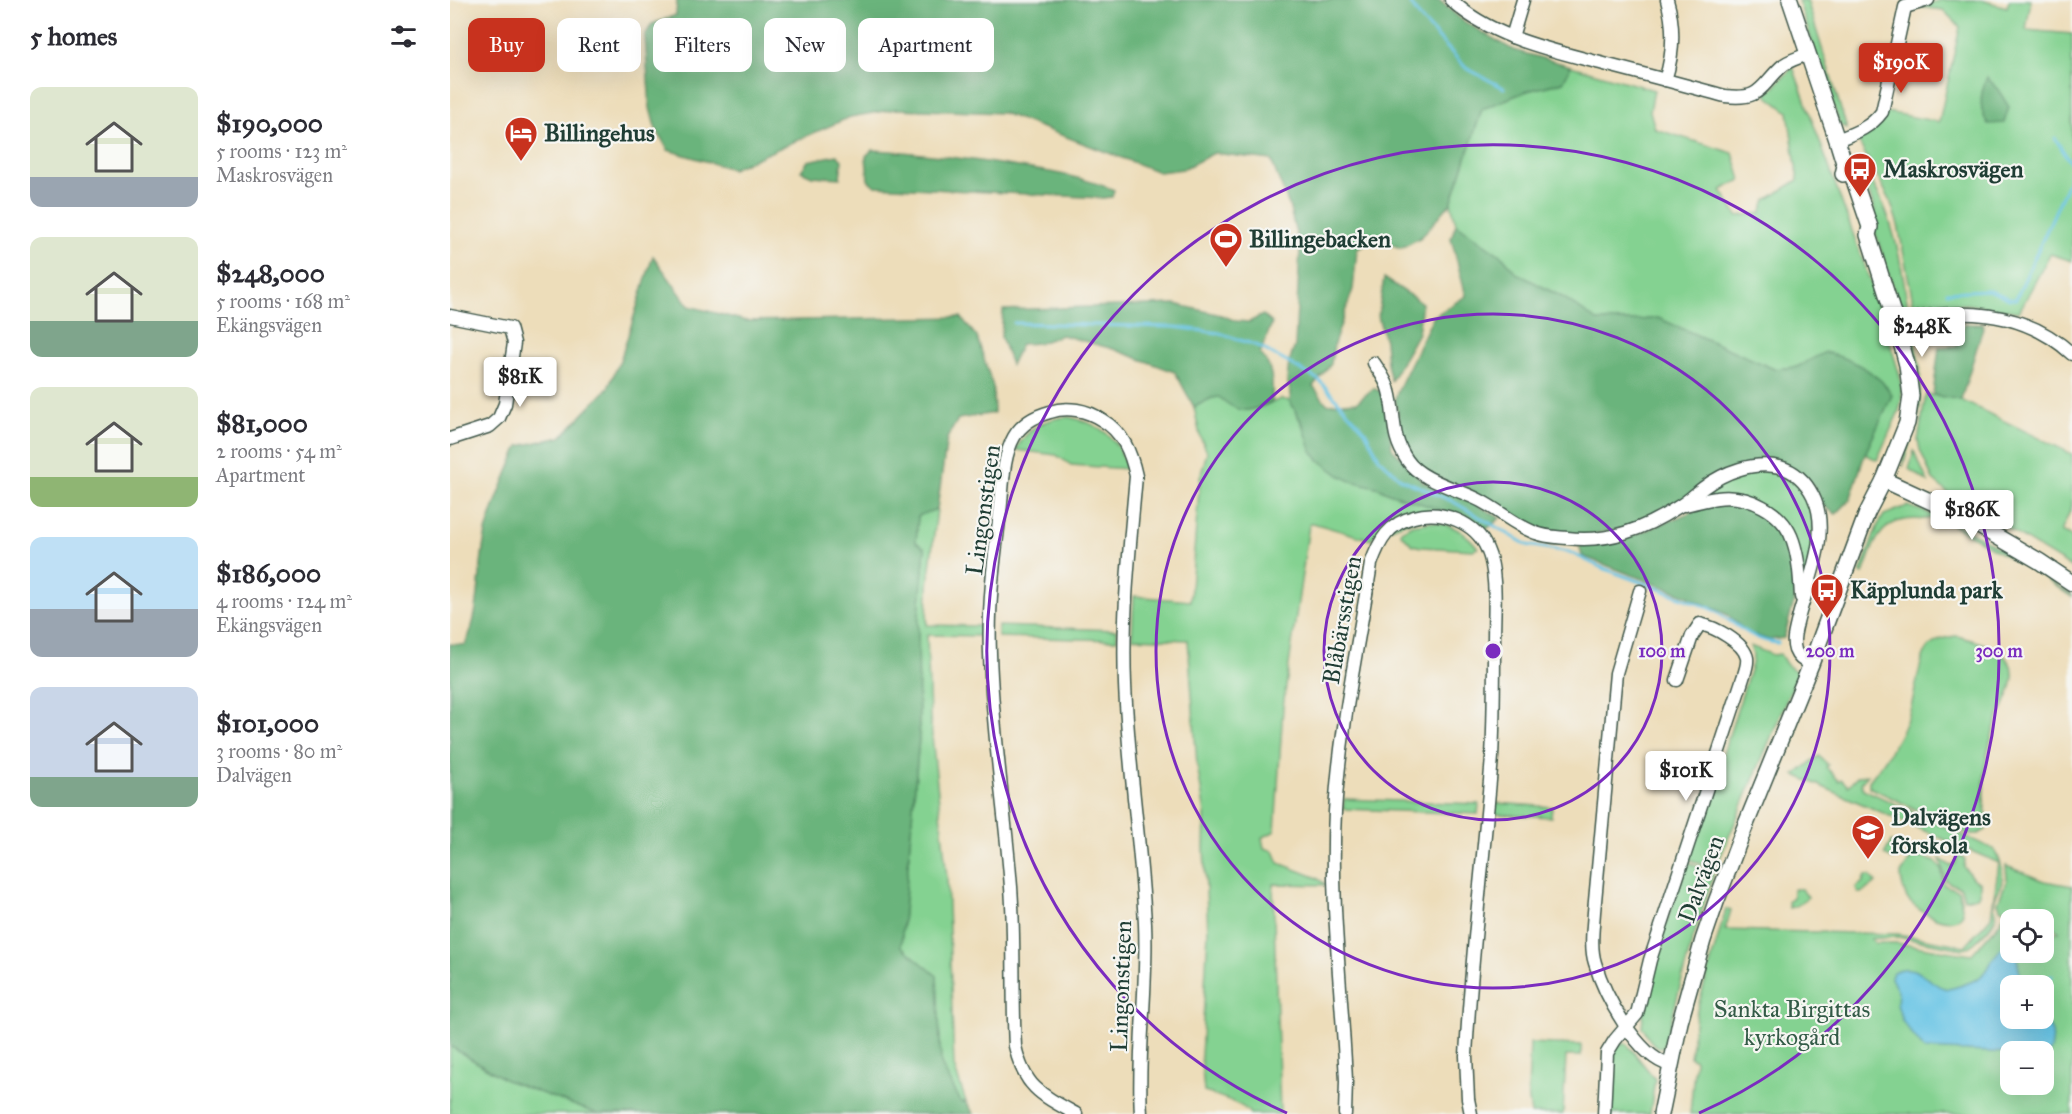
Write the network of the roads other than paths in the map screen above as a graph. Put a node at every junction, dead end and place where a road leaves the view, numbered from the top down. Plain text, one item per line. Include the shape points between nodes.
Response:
1 (1451, 0) edge
2 (1523, 0) edge
3 (1667, 0) edge
4 (1790, 0) edge
5 (1928, 0) edge
6 (1902, 4) edge
7 (1512, 37) junction
8 (1808, 54) junction
9 (1665, 80) junction
10 (1837, 140) junction
11 (450, 316) edge
12 (1896, 323) junction
13 (2072, 354) edge
14 (1374, 363) dead end
15 (450, 439) edge
16 (1884, 480) junction
17 (1681, 506) junction
18 (2072, 583) edge
19 (1640, 591) dead end
20 (1802, 602) junction
21 (1811, 664) junction
22 (1677, 680) dead end
23 (1628, 1027) junction
24 (1670, 1065) junction
25 (1076, 1114) edge
26 (1140, 1114) edge
27 (1346, 1114) edge
28 (1471, 1114) edge
29 (1604, 1114) edge
30 (1661, 1114) edge

1 - 7 street
2 - 7 street
3 - 9 street via 1673,46
4 - 8 street, Dalvägen
5 - 6 street
6 - 10 street via 1881,112 1863,130
7 - 9 street
8 - 9 street via 1782,66 1762,89 1747,96 1725,96
8 - 10 street, Dalvägen
10 - 12 street, Dalvägen via 1845,166 1844,179 1861,229 1868,235
11 - 15 street via 510,328 514,344 505,404 499,418 490,426
12 - 13 street via 1936,315 1996,316 2046,335
12 - 16 street, Dalvägen via 1911,382 1911,410
14 - 17 street via 1389,390 1394,433 1408,463 1422,475 1464,492 1537,534 1581,540 1619,536 1651,524
16 - 18 street via 1960,515
16 - 21 street, Dalvägen via 1867,513
17 - 20 street via 1740,498 1770,511 1793,539
17 - 20 street via 1726,474 1749,466 1781,468 1803,480 1818,507 1819,531 1814,565
19 - 23 street via 1616,673 1592,938 1594,962 1608,997
20 - 21 street via 1794,649 1803,662
21 - 24 street, Dalvägen via 1703,940
22 - 23 street, Dalvägen via 1700,624 1713,627 1743,649 1748,660 1650,960 1637,1014
23 - 24 street via 1648,1053
23 - 29 street, Dalvägen via 1607,1053
24 - 30 street, Dalvägen
25 - 26 street, Lingonstigen via 1043,1096 1026,1077 1015,1046 1011,897 990,650 994,562 1010,445 1033,418 1065,409 1090,414 1118,433 1129,451 1136,476 1124,634 1127,728 1145,924
27 - 28 street, Blåbärsstigen via 1334,852 1341,754 1376,548 1384,536 1407,519 1431,515 1458,520 1479,537 1489,554 1493,581 1492,758 1466,1056

